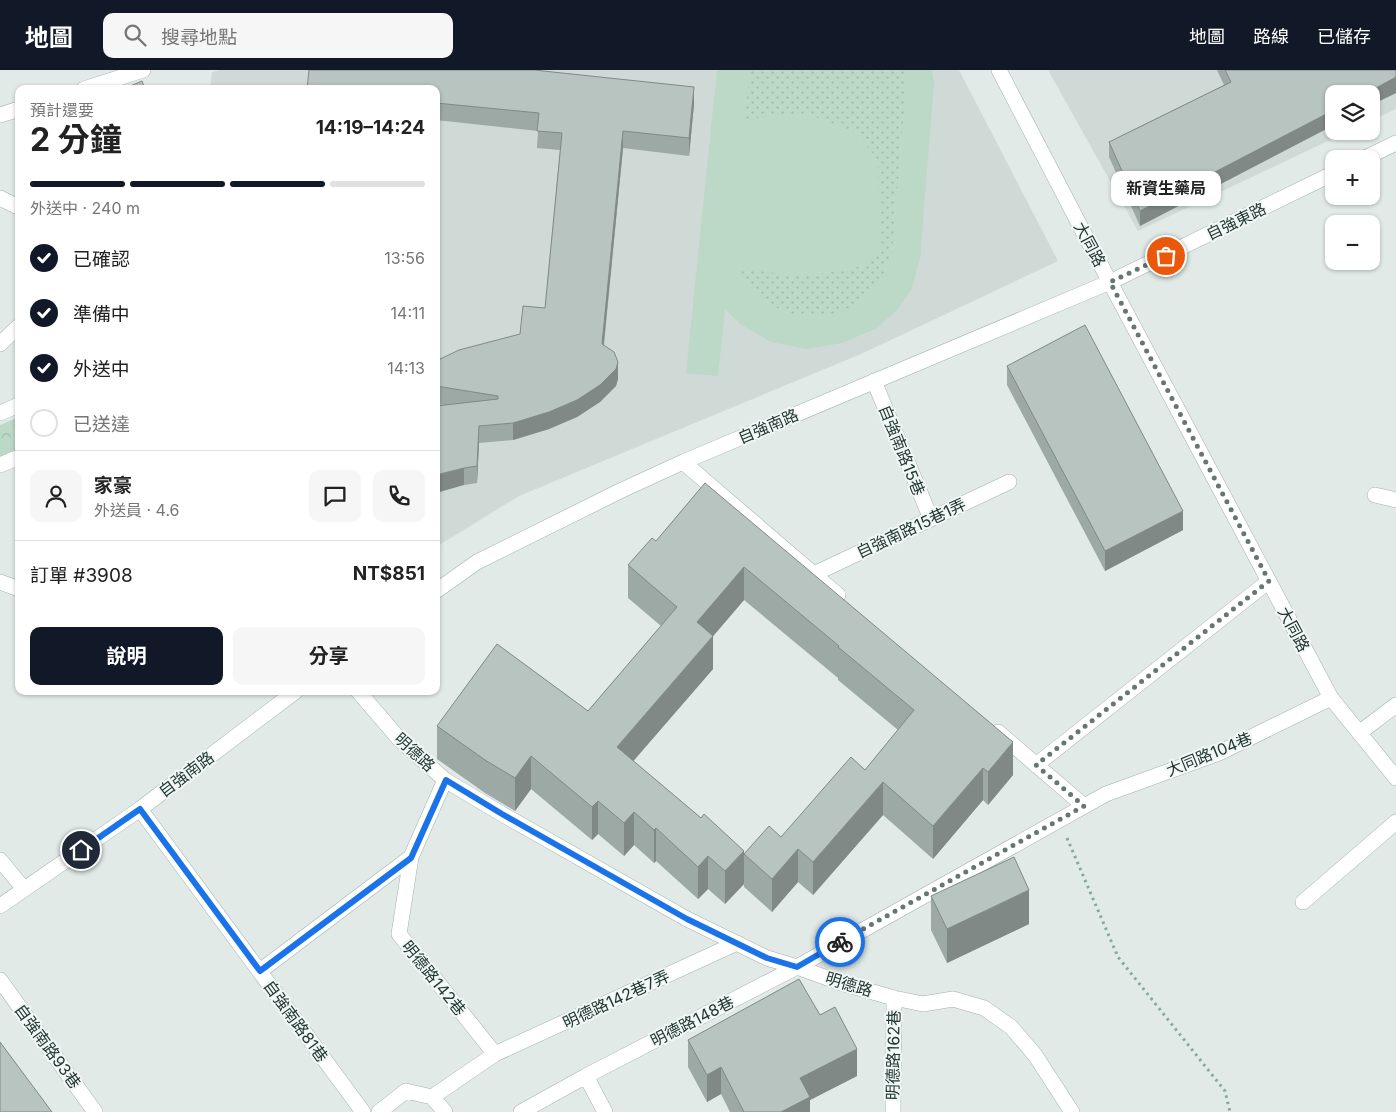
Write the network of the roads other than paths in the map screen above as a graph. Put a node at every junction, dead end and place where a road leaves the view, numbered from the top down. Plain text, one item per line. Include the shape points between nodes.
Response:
1 (143, 70) edge
2 (999, 70) edge
3 (96, 85) edge
4 (15, 110) edge
5 (0, 115) edge
6 (1396, 143) edge
7 (1380, 151) edge
8 (1325, 177) edge
9 (0, 198) edge
10 (15, 206) edge
11 (1110, 282) junction
12 (15, 330) edge
13 (0, 344) edge
14 (874, 381) junction
15 (15, 407) edge
16 (0, 413) edge
17 (15, 459) edge
18 (683, 462) junction
19 (0, 465) edge
20 (1009, 482) dead end
21 (1375, 495) dead end
22 (1396, 500) edge
23 (931, 519) junction
24 (814, 574) junction
25 (1269, 581) junction
26 (0, 582) edge
27 (440, 587) edge
28 (15, 588) edge
29 (850, 606) edge
30 (361, 695) edge
31 (277, 697) edge
32 (1331, 698) junction
33 (1396, 705) edge
34 (984, 720) edge
35 (1359, 733) junction
36 (1036, 765) junction
37 (1396, 778) edge
38 (446, 780) junction
39 (1084, 806) junction
40 (140, 809) junction
41 (1059, 819) joint
42 (1396, 822) edge
43 (411, 858) junction
44 (0, 860) edge
45 (24, 890) junction
46 (1304, 902) dead end
47 (0, 906) edge
48 (737, 943) junction
49 (797, 967) junction
50 (260, 971) junction
51 (0, 980) edge
52 (894, 998) junction
53 (495, 1054) junction
54 (586, 1076) junction
55 (432, 1097) junction
56 (95, 1112) edge
57 (364, 1112) edge
58 (379, 1112) edge
59 (445, 1112) edge
60 (521, 1112) edge
61 (605, 1112) edge
62 (893, 1112) edge
63 (1072, 1112) edge

1 - 3 street
2 - 11 street, 大同路
4 - 5 street
6 - 7 street
8 - 11 street, 自強東路
9 - 10 street
11 - 14 street, 自強南路
11 - 25 street, 大同路
12 - 13 street
14 - 18 street, 自強南路
14 - 23 street, 自強南路15巷
15 - 16 street
17 - 19 street
18 - 24 street
18 - 27 street, 自強南路 via 477,562
20 - 23 street, 自強南路15巷1弄
21 - 22 street
23 - 24 street, 自強南路15巷1弄
24 - 29 street
25 - 32 street, 大同路
25 - 36 street
26 - 28 street
30 - 38 street, 明德路 via 400,740
31 - 40 street, 自強南路
32 - 35 street, 大同路
32 - 39 street, 大同路104巷 via 1219,753 1106,794
33 - 35 street
34 - 36 street
35 - 37 street, 大同路
36 - 39 street
38 - 43 street, 明德路142巷
38 - 48 street, 明德路 via 687,919
39 - 41 street, 大同路104巷
40 - 45 street, 自強南路
40 - 50 street, 自強南路81巷
41 - 49 street, 明德路148巷
42 - 46 street
43 - 50 street
43 - 53 street, 明德路142巷 via 399,934
44 - 45 street
45 - 47 street, 自強南路
48 - 49 street, 明德路 via 767,958
48 - 53 street, 明德路142巷7弄
49 - 52 street, 明德路
49 - 54 street, 明德路148巷
50 - 57 street, 自強南路81巷
51 - 56 street, 自強南路93巷
52 - 62 street, 明德路162巷
52 - 63 street, 明德路 via 924,1004 953,999 984,1008 1011,1027
53 - 55 street, 明德路142巷7弄
54 - 60 street
54 - 61 street
55 - 58 street via 406,1091
55 - 59 street

